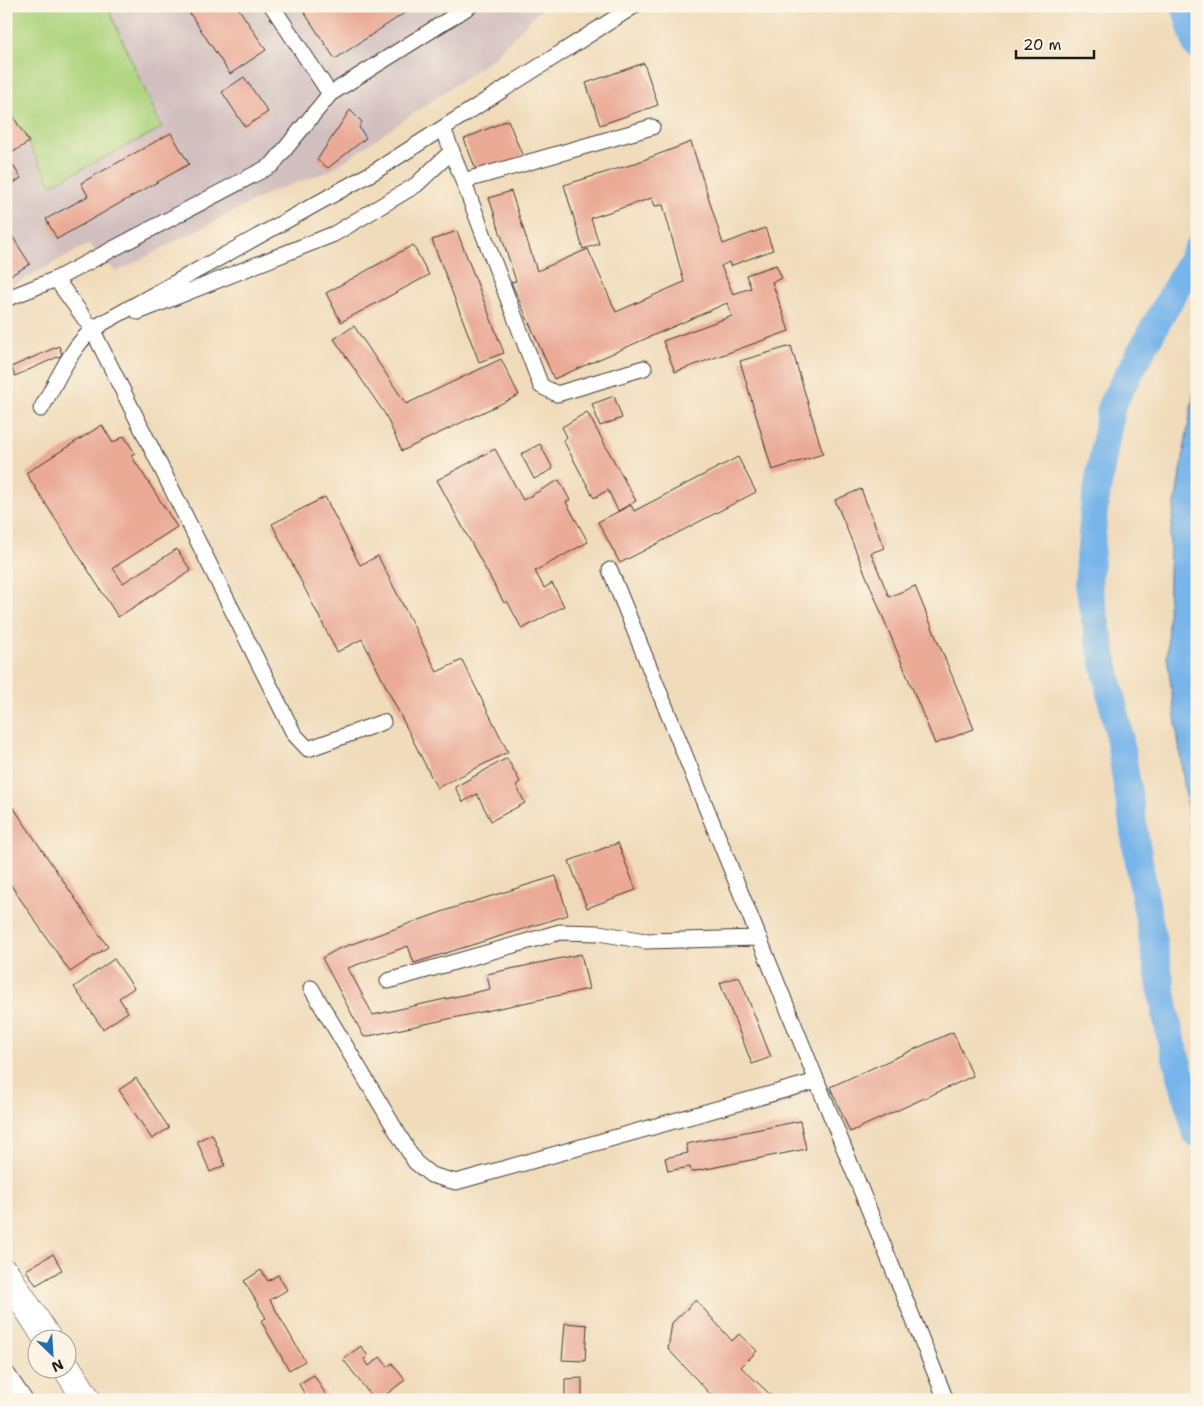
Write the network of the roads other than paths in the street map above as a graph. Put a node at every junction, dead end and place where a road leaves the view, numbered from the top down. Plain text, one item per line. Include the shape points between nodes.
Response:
1 (272, 6) edge
2 (470, 6) edge
3 (634, 6) edge
4 (330, 94) junction
5 (652, 126) dead end
6 (443, 128) junction
7 (452, 151) junction
8 (463, 181) junction
9 (56, 279) junction
10 (6, 300) edge
11 (92, 329) junction
12 (644, 368) dead end
13 (42, 410) dead end
14 (610, 570) dead end
15 (383, 722) dead end
16 (759, 938) junction
17 (388, 981) dead end
18 (311, 988) dead end
19 (817, 1081) junction
20 (6, 1274) edge
21 (41, 1328) edge
22 (6, 1372) edge
23 (73, 1378) edge
24 (25, 1400) edge
25 (87, 1400) edge
26 (946, 1400) edge

1 - 4 lane
2 - 4 lane
3 - 6 lane
4 - 9 lane via 272,165
5 - 8 lane
6 - 7 lane
6 - 11 lane via 377,170
7 - 8 lane
7 - 11 lane via 416,185 334,234 196,291
8 - 12 lane via 541,386 557,394
9 - 10 lane
9 - 11 lane
11 - 13 lane via 73,353
11 - 15 lane via 294,734 308,749
14 - 16 lane
16 - 17 lane via 645,941 599,933 560,932
16 - 19 lane
18 - 19 lane via 415,1162 431,1175 456,1182
19 - 26 lane
20 - 21 street
22 - 24 lane
23 - 25 street

